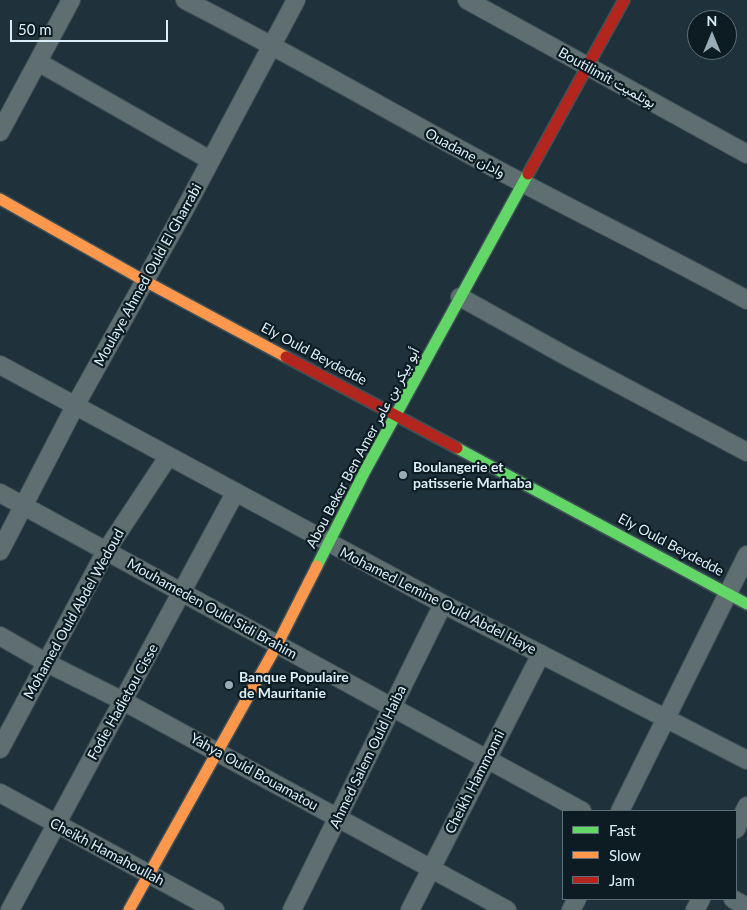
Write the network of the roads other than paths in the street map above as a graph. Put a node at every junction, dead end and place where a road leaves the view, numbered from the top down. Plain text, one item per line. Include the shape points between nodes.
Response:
1 (72, 0) edge
2 (186, 0) edge
3 (296, 0) edge
4 (468, 0) edge
5 (624, 0) edge
6 (271, 44) junction
7 (38, 62) junction
8 (588, 68) junction
9 (0, 132) edge
10 (747, 154) edge
11 (210, 160) junction
12 (523, 184) junction
13 (0, 199) edge
14 (145, 281) junction
15 (460, 297) junction
16 (747, 300) edge
17 (0, 365) edge
18 (76, 406) junction
19 (396, 414) junction
20 (747, 452) edge
21 (168, 456) junction
22 (0, 493) edge
23 (235, 493) junction
24 (24, 507) junction
25 (329, 544) junction
26 (0, 551) edge
27 (106, 551) junction
28 (747, 555) edge
29 (727, 592) junction
30 (182, 594) junction
31 (443, 604) junction
32 (747, 604) edge
33 (0, 636) edge
34 (277, 645) junction
35 (541, 654) junction
36 (47, 663) junction
37 (123, 701) junction
38 (392, 708) junction
39 (665, 718) junction
40 (0, 749) edge
41 (216, 752) junction
42 (487, 759) junction
43 (747, 760) edge
44 (0, 793) edge
45 (747, 806) edge
46 (580, 810) edge
47 (620, 810) edge
48 (338, 818) junction
49 (56, 824) junction
50 (737, 827) edge
51 (431, 869) junction
52 (149, 874) junction
53 (735, 900) edge
54 (747, 907) edge
55 (8, 908) edge
56 (129, 910) edge
57 (215, 910) edge
58 (292, 910) edge
59 (410, 910) edge
60 (507, 910) edge

1 - 7 street
2 - 6 street, Ouadane وادان
3 - 6 street, Moulaye Ahmed Ould El Gharrabi
4 - 8 street, Boutilimit بوتلميت
5 - 8 street, Abou Beker Ben Amer أبو بيكر بن عامر
6 - 11 street, Moulaye Ahmed Ould El Gharrabi
6 - 12 street, Ouadane وادان
7 - 9 street
7 - 11 street
8 - 10 street, Boutilimit بوتلميت
8 - 12 street, Abou Beker Ben Amer أبو بيكر بن عامر
11 - 14 street, Moulaye Ahmed Ould El Gharrabi
12 - 15 street, Abou Beker Ben Amer أبو بيكر بن عامر
12 - 16 street, Ouadane وادان
13 - 14 street, Ely Ould Beydedde
14 - 18 street, Moulaye Ahmed Ould El Gharrabi
14 - 19 street, Ely Ould Beydedde
15 - 19 street, Abou Beker Ben Amer أبو بيكر بن عامر
15 - 20 street
17 - 18 street, Mohamed Lemine Ould Abdel Haye
18 - 21 street, Mohamed Lemine Ould Abdel Haye
18 - 24 street, Moulaye Ahmed Ould El Gharrabi
19 - 25 street, Abou Beker Ben Amer أبو بيكر بن عامر
19 - 29 street, Ely Ould Beydedde
21 - 23 street, Mohamed Lemine Ould Abdel Haye
21 - 27 street, Mohamed Ould Abdel Wedoud
22 - 24 street, Mouhameden Ould Sidi Brahim
23 - 25 street, Mohamed Lemine Ould Abdel Haye
23 - 30 street, Fodie Hadietou Cisse
24 - 26 street, Moulaye Ahmed Ould El Gharrabi
24 - 27 street, Mouhameden Ould Sidi Brahim
25 - 31 street, Mohamed Lemine Ould Abdel Haye
25 - 34 street, Abou Beker Ben Amer أبو بيكر بن عامر
27 - 30 street, Mouhameden Ould Sidi Brahim
27 - 36 street, Mohamed Ould Abdel Wedoud
28 - 29 street
29 - 32 street, Ely Ould Beydedde
29 - 39 street
30 - 34 street, Mouhameden Ould Sidi Brahim
30 - 37 street, Fodie Hadietou Cisse
31 - 35 street, Mohamed Lemine Ould Abdel Haye
31 - 38 street, Ahmed Salem Ould Haiba
33 - 36 street, Yahya Ould Bouamatou
34 - 38 street, Mouhameden Ould Sidi Brahim
34 - 41 street, Abou Beker Ben Amer أبو بيكر بن عامر
35 - 39 street, Mohamed Lemine Ould Abdel Haye
35 - 42 street, Cheikh Hammonni
36 - 37 street, Yahya Ould Bouamatou
36 - 40 street, Mohamed Ould Abdel Wedoud
37 - 41 street, Yahya Ould Bouamatou
37 - 49 street, Fodie Hadietou Cisse
38 - 42 street, Mouhameden Ould Sidi Brahim
38 - 48 street, Ahmed Salem Ould Haiba
39 - 43 street, Mohamed Lemine Ould Abdel Haye
39 - 47 street
41 - 48 street, Yahya Ould Bouamatou
41 - 52 street, Abou Beker Ben Amer أبو بيكر بن عامر
42 - 46 street, Mouhameden Ould Sidi Brahim
42 - 51 street, Cheikh Hammonni
44 - 49 street, Cheikh Hamahoullah
45 - 50 street
48 - 51 street, Yahya Ould Bouamatou
48 - 58 street, Ahmed Salem Ould Haiba
49 - 52 street, Cheikh Hamahoullah
49 - 55 street, Fodie Hadietou Cisse
51 - 59 street, Cheikh Hammonni
51 - 60 street, Yahya Ould Bouamatou
52 - 56 street, Abou Beker Ben Amer أبو بيكر بن عامر
52 - 57 street, Cheikh Hamahoullah
53 - 54 street

